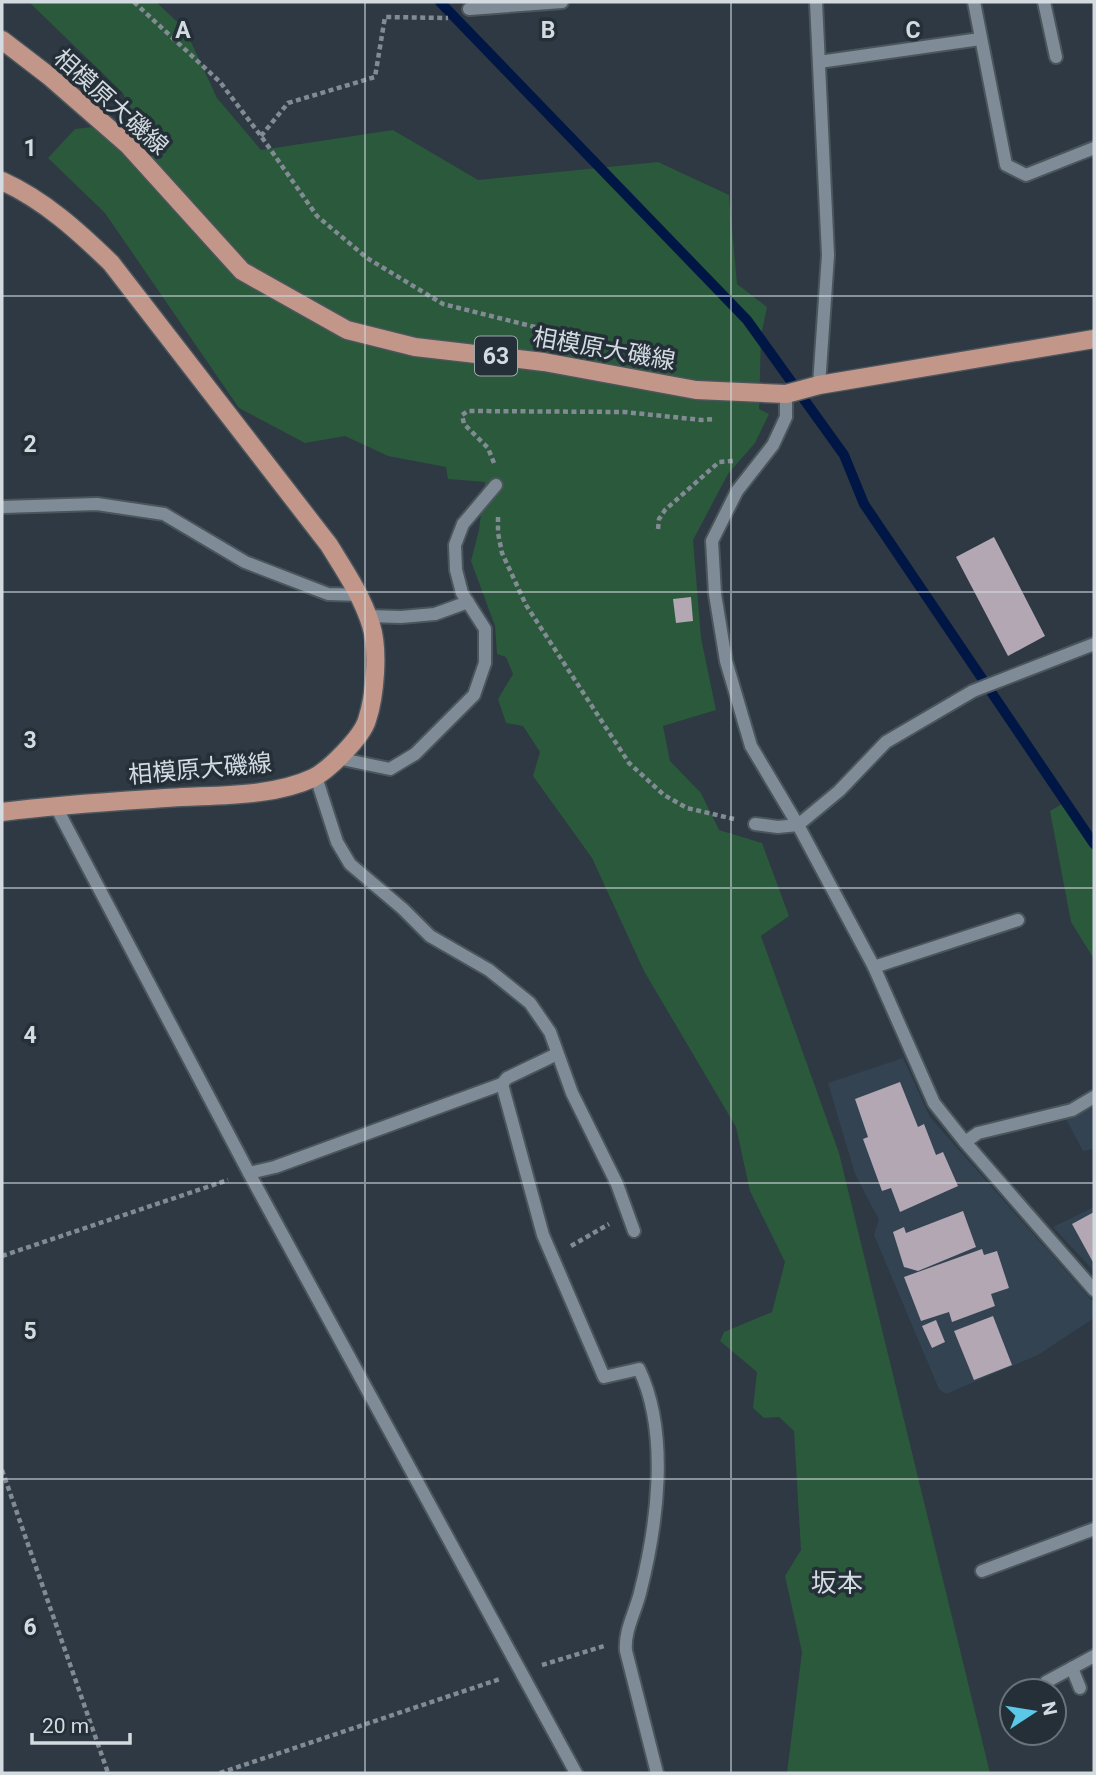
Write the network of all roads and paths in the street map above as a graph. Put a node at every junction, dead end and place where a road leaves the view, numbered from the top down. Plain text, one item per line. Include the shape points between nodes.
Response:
1 (134, 2) edge
2 (562, 2) edge
3 (816, 2) edge
4 (974, 2) edge
5 (1044, 2) edge
6 (527, 3) edge
7 (469, 9) dead end
8 (442, 18) dead end
9 (980, 39) junction
10 (2, 40) edge
11 (1056, 57) dead end
12 (819, 62) junction
13 (261, 136) junction
14 (1094, 148) edge
15 (2, 180) edge
16 (1094, 339) edge
17 (555, 364) junction
18 (819, 385) junction
19 (743, 392) junction
20 (786, 394) junction
21 (751, 474) junction
22 (496, 485) junction
23 (2, 507) edge
24 (658, 529) dead end
25 (360, 595) junction
26 (468, 602) junction
27 (368, 616) junction
28 (1094, 644) edge
29 (337, 758) junction
30 (316, 777) junction
31 (55, 805) junction
32 (2, 812) edge
33 (755, 824) joint
34 (798, 825) junction
35 (1018, 920) dead end
36 (874, 967) junction
37 (558, 1055) junction
38 (502, 1084) junction
39 (1094, 1097) edge
40 (965, 1142) junction
41 (249, 1173) junction
42 (628, 1213) junction
43 (634, 1231) dead end
44 (2, 1256) edge
45 (552, 1257) junction
46 (1094, 1290) edge
47 (2, 1470) edge
48 (1094, 1529) edge
49 (982, 1572) dead end
50 (625, 1639) junction
51 (1094, 1656) edge
52 (1072, 1668) junction
53 (520, 1672) junction
54 (1055, 1677) edge
55 (1080, 1688) dead end
56 (108, 1773) edge
57 (220, 1773) edge
58 (576, 1773) edge
59 (657, 1773) edge

1 - 13 path via 220,82
2 - 6 street
3 - 12 street
4 - 9 street
5 - 11 street
6 - 7 street
8 - 13 path via 385,17 375,77 288,103
9 - 12 street
9 - 14 street via 1006,165 1026,175
10 - 17 main road, 相模原大磯線 / 63 via 128,145 242,271 346,330 415,347
12 - 18 street via 828,255
13 - 17 path via 317,216 367,258 443,304 555,332
15 - 25 main road, 相模原大磯線 via 70,223 111,263 329,545
16 - 18 main road, 相模原大磯線 / 63
17 - 19 main road, 相模原大磯線 / 63 via 696,390
18 - 20 main road, 相模原大磯線 / 63
19 - 20 main road, 相模原大磯線 / 63
19 - 22 path via 736,417 702,420 624,412 468,411 462,415 464,425 488,448
20 - 21 street via 786,417 773,445
21 - 24 path via 734,461 719,462 665,510
21 - 34 street via 737,491 712,541 715,594 726,661 751,746
22 - 26 street via 463,524 455,545 456,570
22 - 33 path via 502,552 526,605 629,763 664,795 687,808
23 - 25 street via 97,504 164,514 245,562 328,594
25 - 27 main road, 相模原大磯線
26 - 27 street via 435,614
26 - 29 street via 485,629 485,663 474,695 415,754 390,769
27 - 29 main road, 相模原大磯線 via 375,681 367,723
28 - 34 street via 973,691 886,743
29 - 30 main road, 相模原大磯線
30 - 31 main road, 相模原大磯線 via 252,793
30 - 37 street via 337,842 350,864 430,936 489,970 530,1003 550,1031
31 - 32 main road, 相模原大磯線
31 - 41 street
33 - 34 street
34 - 36 street
35 - 36 street
36 - 40 street via 934,1104
37 - 38 street
37 - 42 street
38 - 41 street
38 - 45 street
39 - 40 street via 1072,1110 978,1133
40 - 46 street
41 - 44 path
41 - 53 street
42 - 43 street
42 - 45 path
45 - 50 street via 604,1377 638,1364 658,1439 654,1513 639,1594
47 - 56 path
48 - 49 street
50 - 53 path
50 - 59 street
51 - 52 street
52 - 54 street
52 - 55 street
53 - 57 path
53 - 58 street

